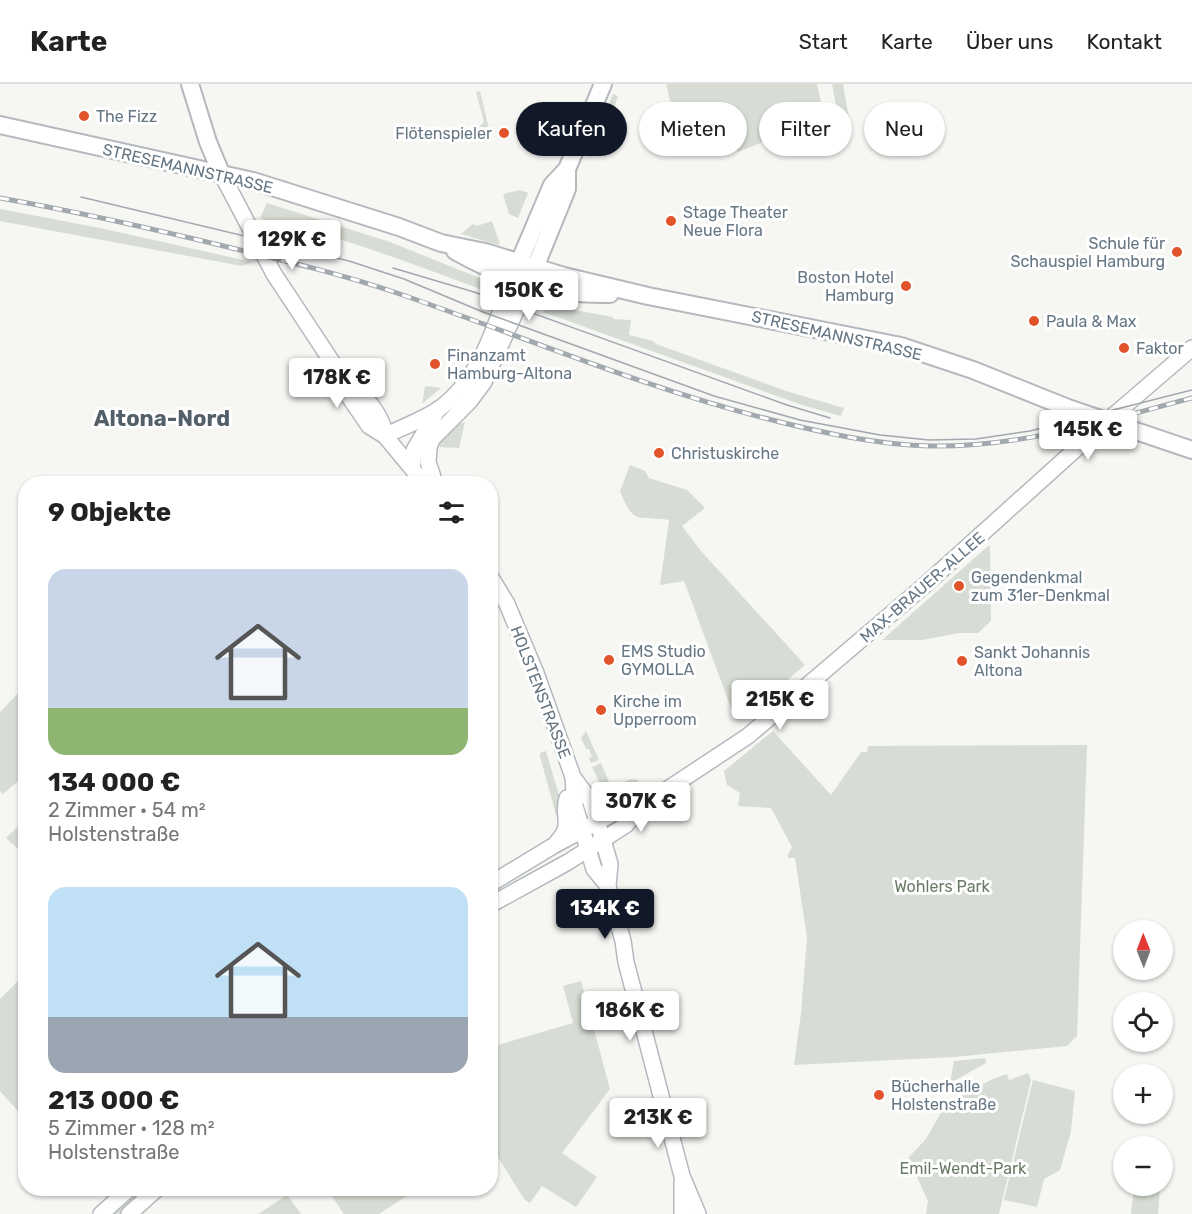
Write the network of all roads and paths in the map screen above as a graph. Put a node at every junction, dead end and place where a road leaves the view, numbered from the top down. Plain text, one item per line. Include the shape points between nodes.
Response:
1 (190, 84) edge
2 (603, 84) edge
3 (0, 125) edge
4 (221, 173) junction
5 (524, 272) junction
6 (1192, 348) edge
7 (438, 409) junction
8 (1107, 421) junction
9 (385, 436) junction
10 (1192, 450) edge
11 (412, 468) junction
12 (418, 476) edge
13 (433, 476) edge
14 (498, 589) edge
15 (573, 777) junction
16 (639, 808) junction
17 (597, 822) junction
18 (582, 830) junction
19 (603, 840) junction
20 (553, 846) junction
21 (588, 849) junction
22 (534, 858) junction
23 (498, 879) edge
24 (608, 886) junction
25 (498, 900) edge
26 (498, 900) edge
27 (682, 1176) junction
28 (121, 1196) edge
29 (149, 1196) edge
30 (101, 1214) edge
31 (129, 1214) edge
32 (682, 1214) edge
33 (698, 1214) edge

1 - 4 main road
2 - 5 main road via 567,169 552,185
3 - 4 main road, STRESEMANNSTRASSE
4 - 5 main road, STRESEMANNSTRASSE via 441,243 485,252
4 - 9 main road via 274,274 340,374 355,386 383,423
5 - 7 main road via 468,380
5 - 8 main road, STRESEMANNSTRASSE via 900,346
5 - 13 main road via 504,341 484,382 432,439 428,462
6 - 8 main road, MAX-BRAUER-ALLEE
7 - 9 main road
7 - 11 main road via 414,450
8 - 10 main road, STRESEMANNSTRASSE
8 - 16 main road, MAX-BRAUER-ALLEE via 925,585 748,736
9 - 11 main road
11 - 12 main road
14 - 15 main road, HOLSTENSTRASSE via 528,652
15 - 17 main road, HOLSTENSTRASSE via 590,800
15 - 18 main road, HOLSTENSTRASSE
15 - 20 main road via 565,805 565,831
16 - 17 main road, MAX-BRAUER-ALLEE via 618,811
16 - 19 main road, MAX-BRAUER-ALLEE via 627,825
17 - 18 main road, MAX-BRAUER-ALLEE
17 - 19 main road, HOLSTENSTRASSE
18 - 20 main road, MAX-BRAUER-ALLEE
18 - 21 main road, HOLSTENSTRASSE
19 - 21 main road, MAX-BRAUER-ALLEE
19 - 24 main road, HOLSTENSTRASSE via 610,864
20 - 22 main road, MAX-BRAUER-ALLEE
21 - 24 main road, HOLSTENSTRASSE via 594,869
21 - 25 main road, MAX-BRAUER-ALLEE
22 - 23 main road, MAX-BRAUER-ALLEE
22 - 26 main road
24 - 27 main road, HOLSTENSTRASSE
27 - 32 main road, HOLSTENSTRASSE
27 - 33 main road, HOLSTENSTRASSE
28 - 30 main road
29 - 31 main road

